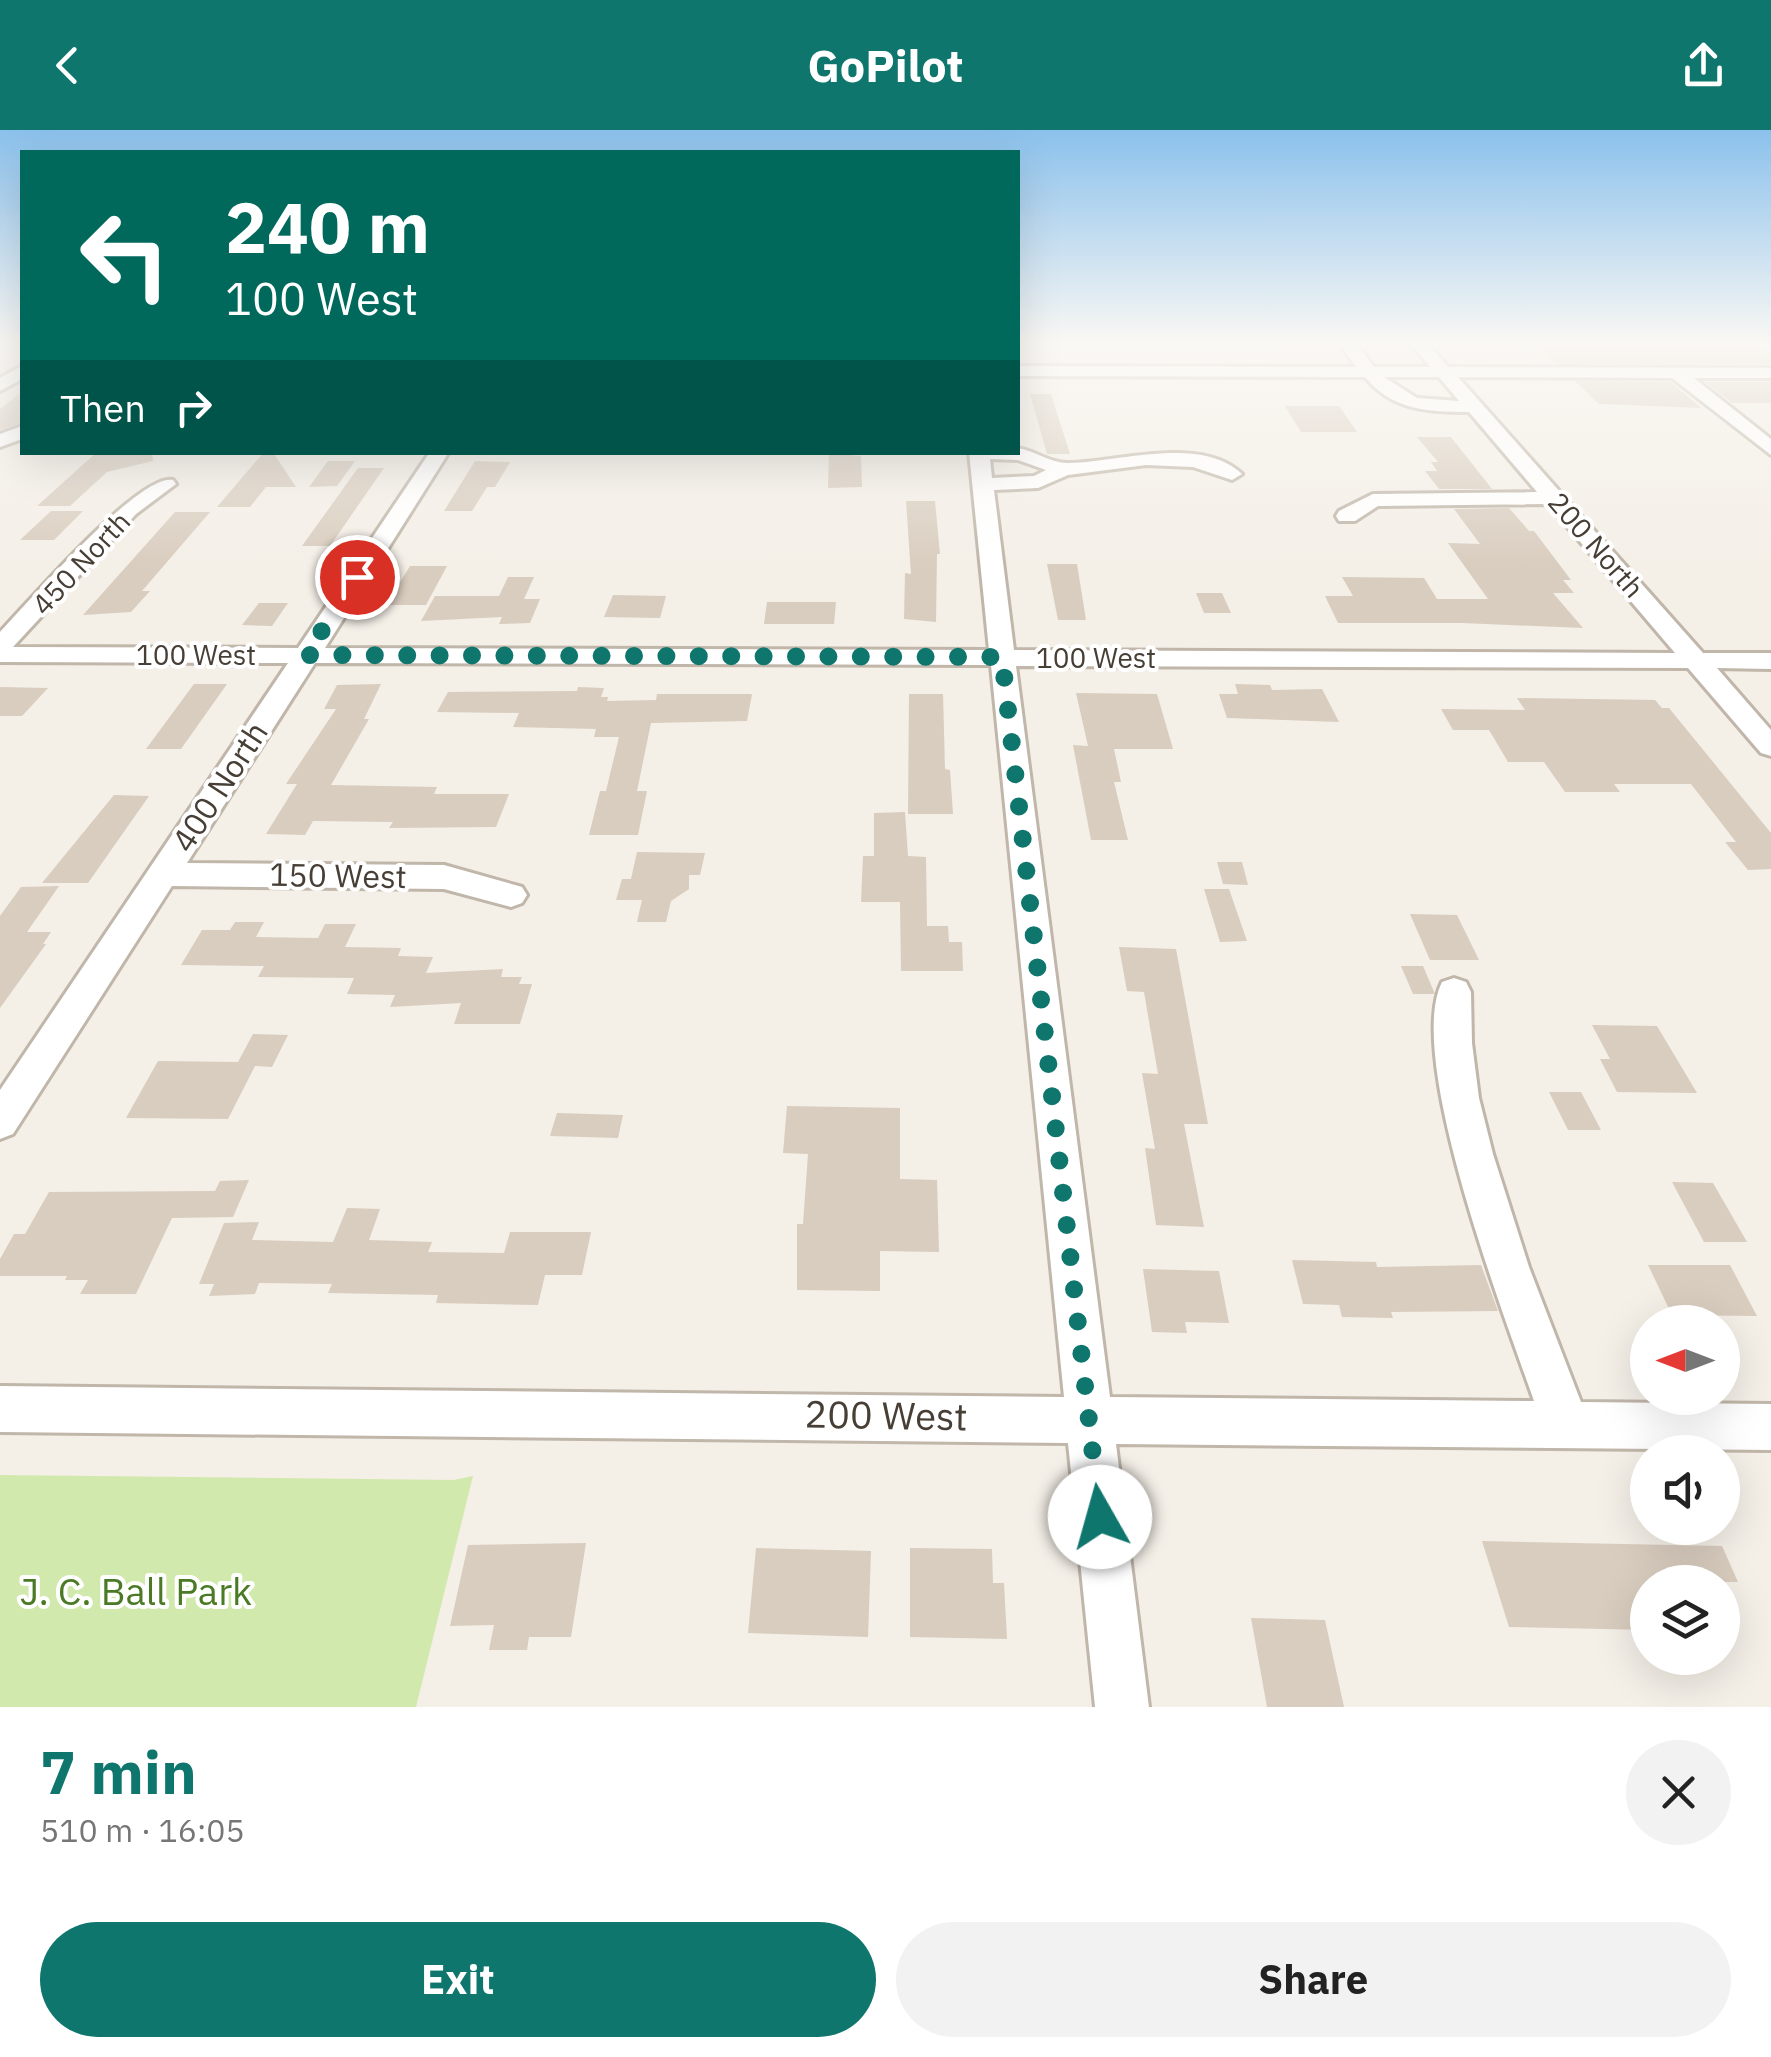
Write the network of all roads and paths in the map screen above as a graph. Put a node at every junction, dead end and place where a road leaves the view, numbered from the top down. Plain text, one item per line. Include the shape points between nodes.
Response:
1 (1483, 418) edge
2 (1729, 418) edge
3 (1771, 449) edge
4 (1020, 454) edge
5 (438, 455) edge
6 (1016, 455) edge
7 (980, 463) edge
8 (1063, 470) junction
9 (1232, 474) dead end
10 (166, 484) dead end
11 (1555, 498) junction
12 (1348, 516) dead end
13 (0, 646) edge
14 (0, 654) edge
15 (306, 655) junction
16 (1002, 657) junction
17 (1771, 661) edge
18 (1696, 662) junction
19 (1771, 747) edge
20 (163, 874) junction
21 (510, 895) dead end
22 (1454, 992) dead end
23 (0, 1122) edge
24 (0, 1409) edge
25 (1089, 1420) junction
26 (1566, 1425) junction
27 (1771, 1426) edge
28 (1122, 1707) edge

1 - 11 street, 200 North
2 - 3 street
4 - 8 street
5 - 15 street, 400 North
6 - 7 street
7 - 8 street via 1038,482
7 - 16 street
8 - 9 street via 1177,459
10 - 13 street, 450 North via 129,510
11 - 12 street via 1373,500
11 - 18 street, 200 North
14 - 15 street, 100 West
15 - 16 street, 100 West
15 - 20 street, 400 North
16 - 18 street, 100 West
16 - 25 street
17 - 18 street, 100 West
18 - 19 street, 200 North
20 - 21 street, 150 West via 444,877
20 - 23 street, 400 North
22 - 26 street via 1451,1032 1470,1145
24 - 25 street, 200 West
25 - 26 street, 200 West
25 - 28 street
26 - 27 street, 200 West

